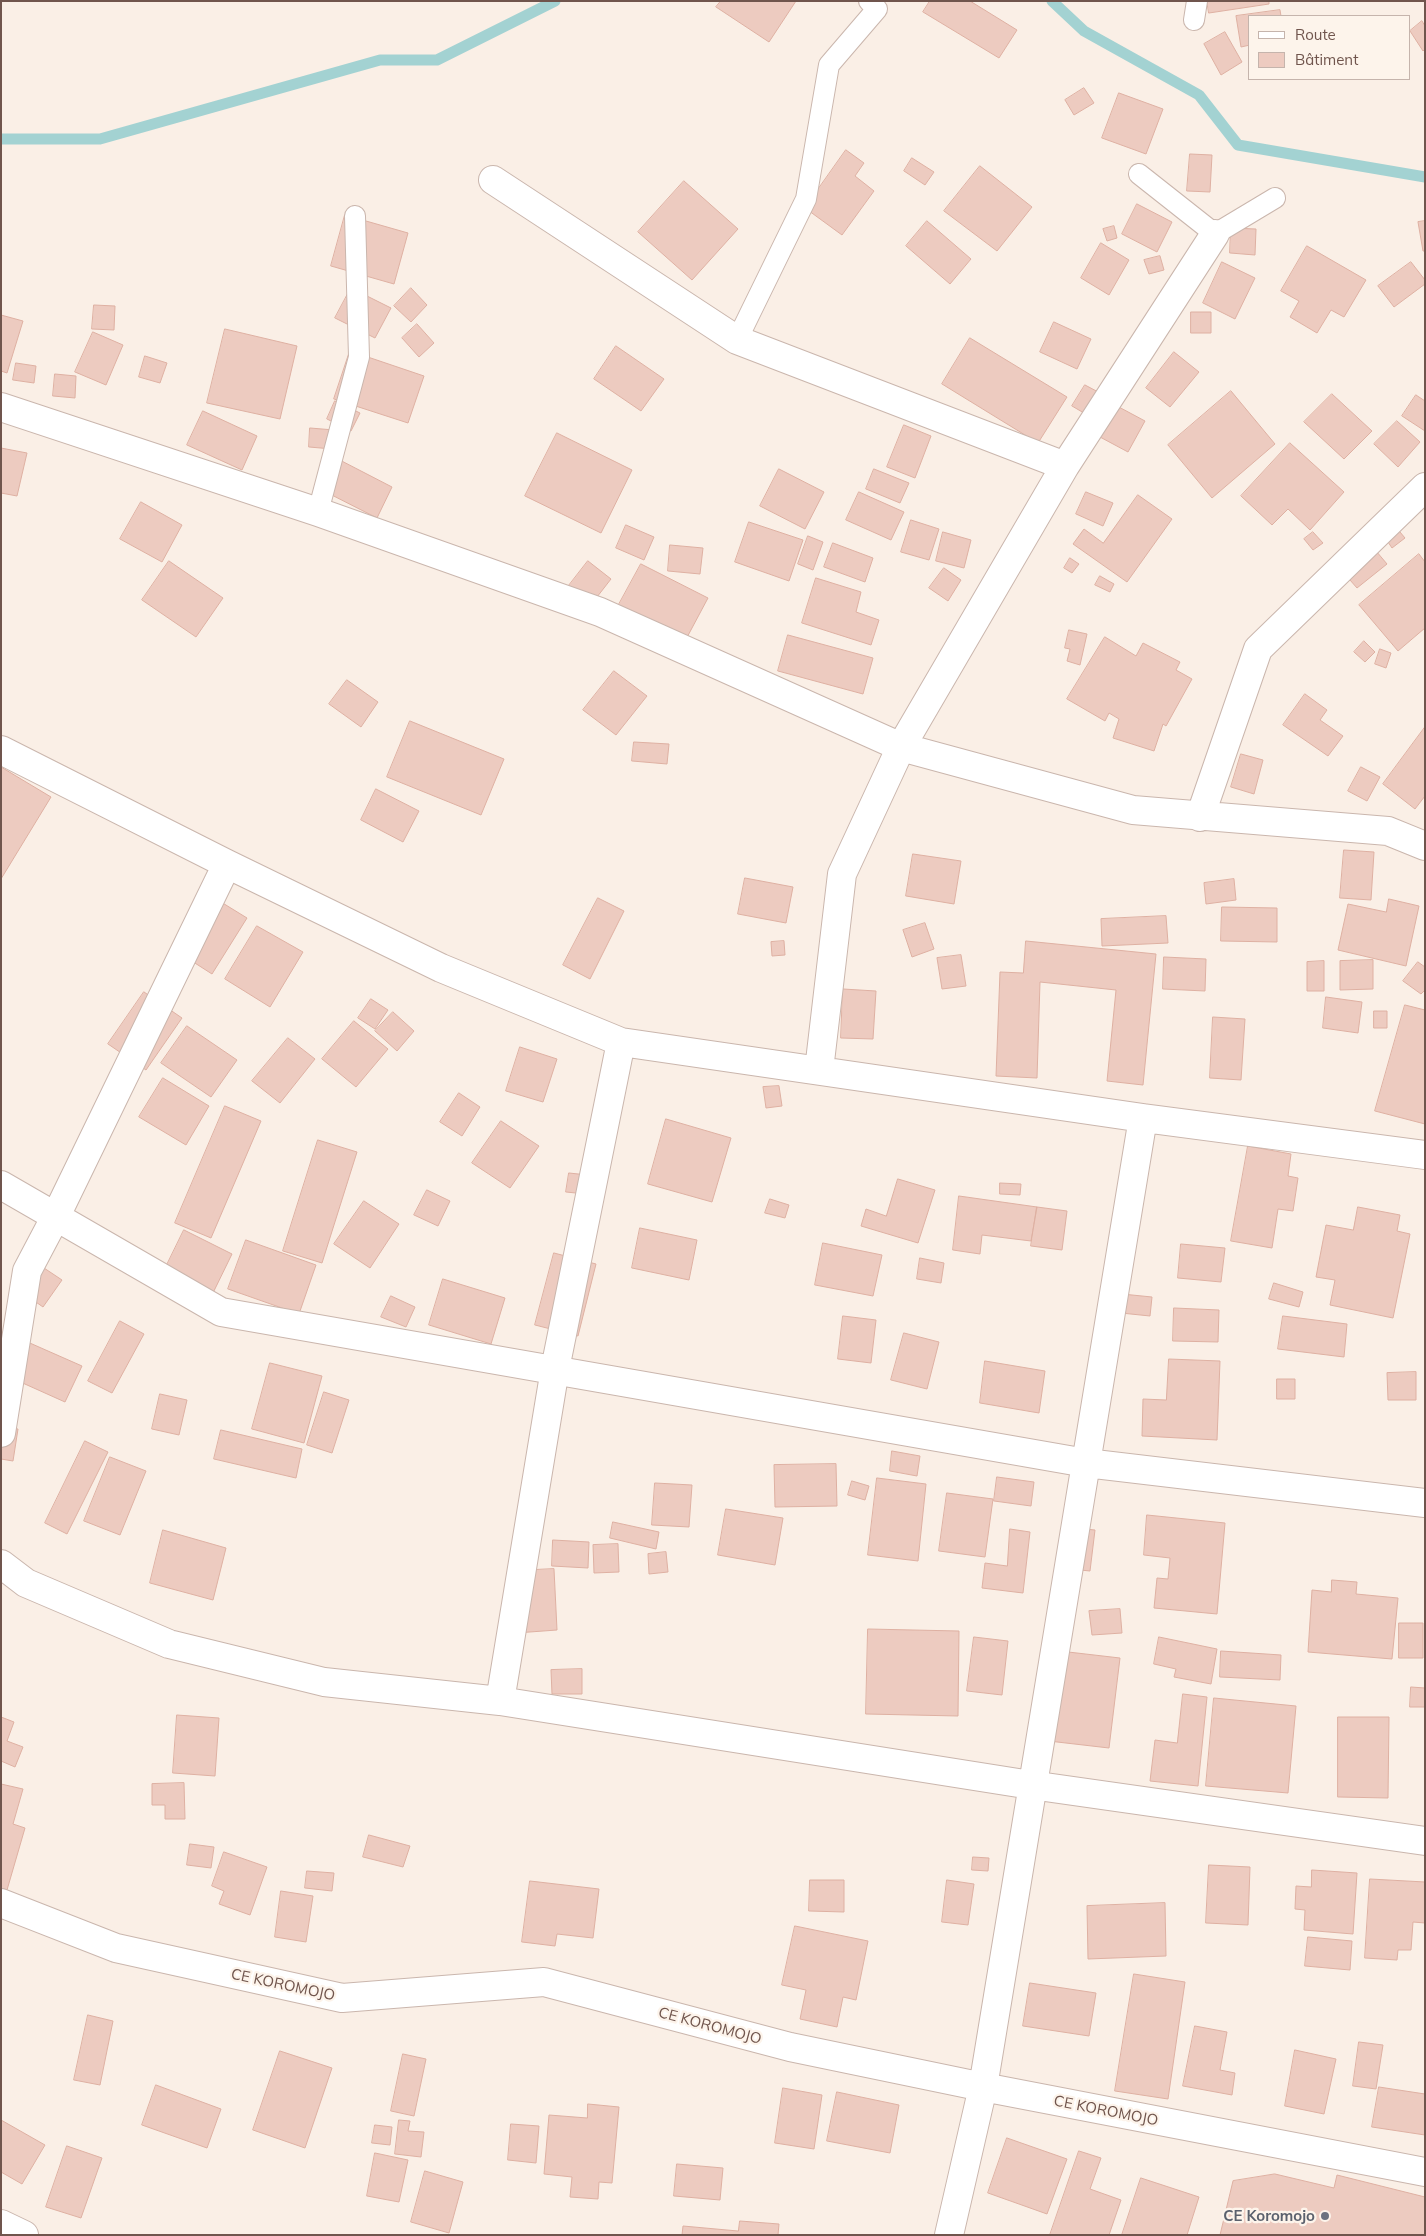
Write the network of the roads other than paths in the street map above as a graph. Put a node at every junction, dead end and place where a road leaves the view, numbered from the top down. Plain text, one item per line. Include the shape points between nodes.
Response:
1 (869, 1) edge
2 (1139, 174) dead end
3 (493, 180) dead end
4 (1275, 198) dead end
5 (355, 216) dead end
6 (1215, 234) junction
7 (736, 340) junction
8 (1, 407) edge
9 (1065, 466) junction
10 (1425, 487) edge
11 (318, 512) junction
12 (901, 747) junction
13 (1, 750) edge
14 (1200, 817) junction
15 (1425, 846) edge
16 (227, 864) junction
17 (621, 1042) junction
18 (819, 1070) junction
19 (1142, 1118) junction
20 (1425, 1155) edge
21 (1, 1185) edge
22 (56, 1216) junction
23 (555, 1369) junction
24 (1, 1433) edge
25 (1086, 1463) junction
26 (1425, 1503) edge
27 (1, 1564) edge
28 (500, 1701) junction
29 (1031, 1785) junction
30 (1425, 1841) edge
31 (1, 1903) edge
32 (983, 2087) junction
33 (1425, 2172) edge
34 (1, 2224) edge
35 (24, 2235) edge
36 (949, 2235) edge

1 - 7 lane via 877,9 829,64 806,199
2 - 6 lane
3 - 7 street
4 - 6 lane
5 - 11 lane via 359,357
6 - 9 street
7 - 9 street
8 - 11 street
9 - 12 street
10 - 14 street via 1258,649
11 - 12 street via 600,612
12 - 14 street via 1133,810
12 - 18 street via 842,874
13 - 16 street
14 - 15 street via 1388,831
16 - 17 street via 441,968
16 - 22 street
17 - 18 street
17 - 23 street
18 - 19 street
19 - 20 street
19 - 25 street
21 - 22 street
22 - 23 street via 221,1312
22 - 24 street via 27,1271
23 - 25 street
23 - 28 street
25 - 26 street
25 - 29 street
27 - 28 street via 26,1583 169,1644 324,1682
28 - 29 street
29 - 30 street
29 - 32 street
31 - 32 street, CE KOROMOJO via 116,1948 342,1998 544,1982 790,2047
32 - 33 street, CE KOROMOJO
32 - 36 street
34 - 35 street

